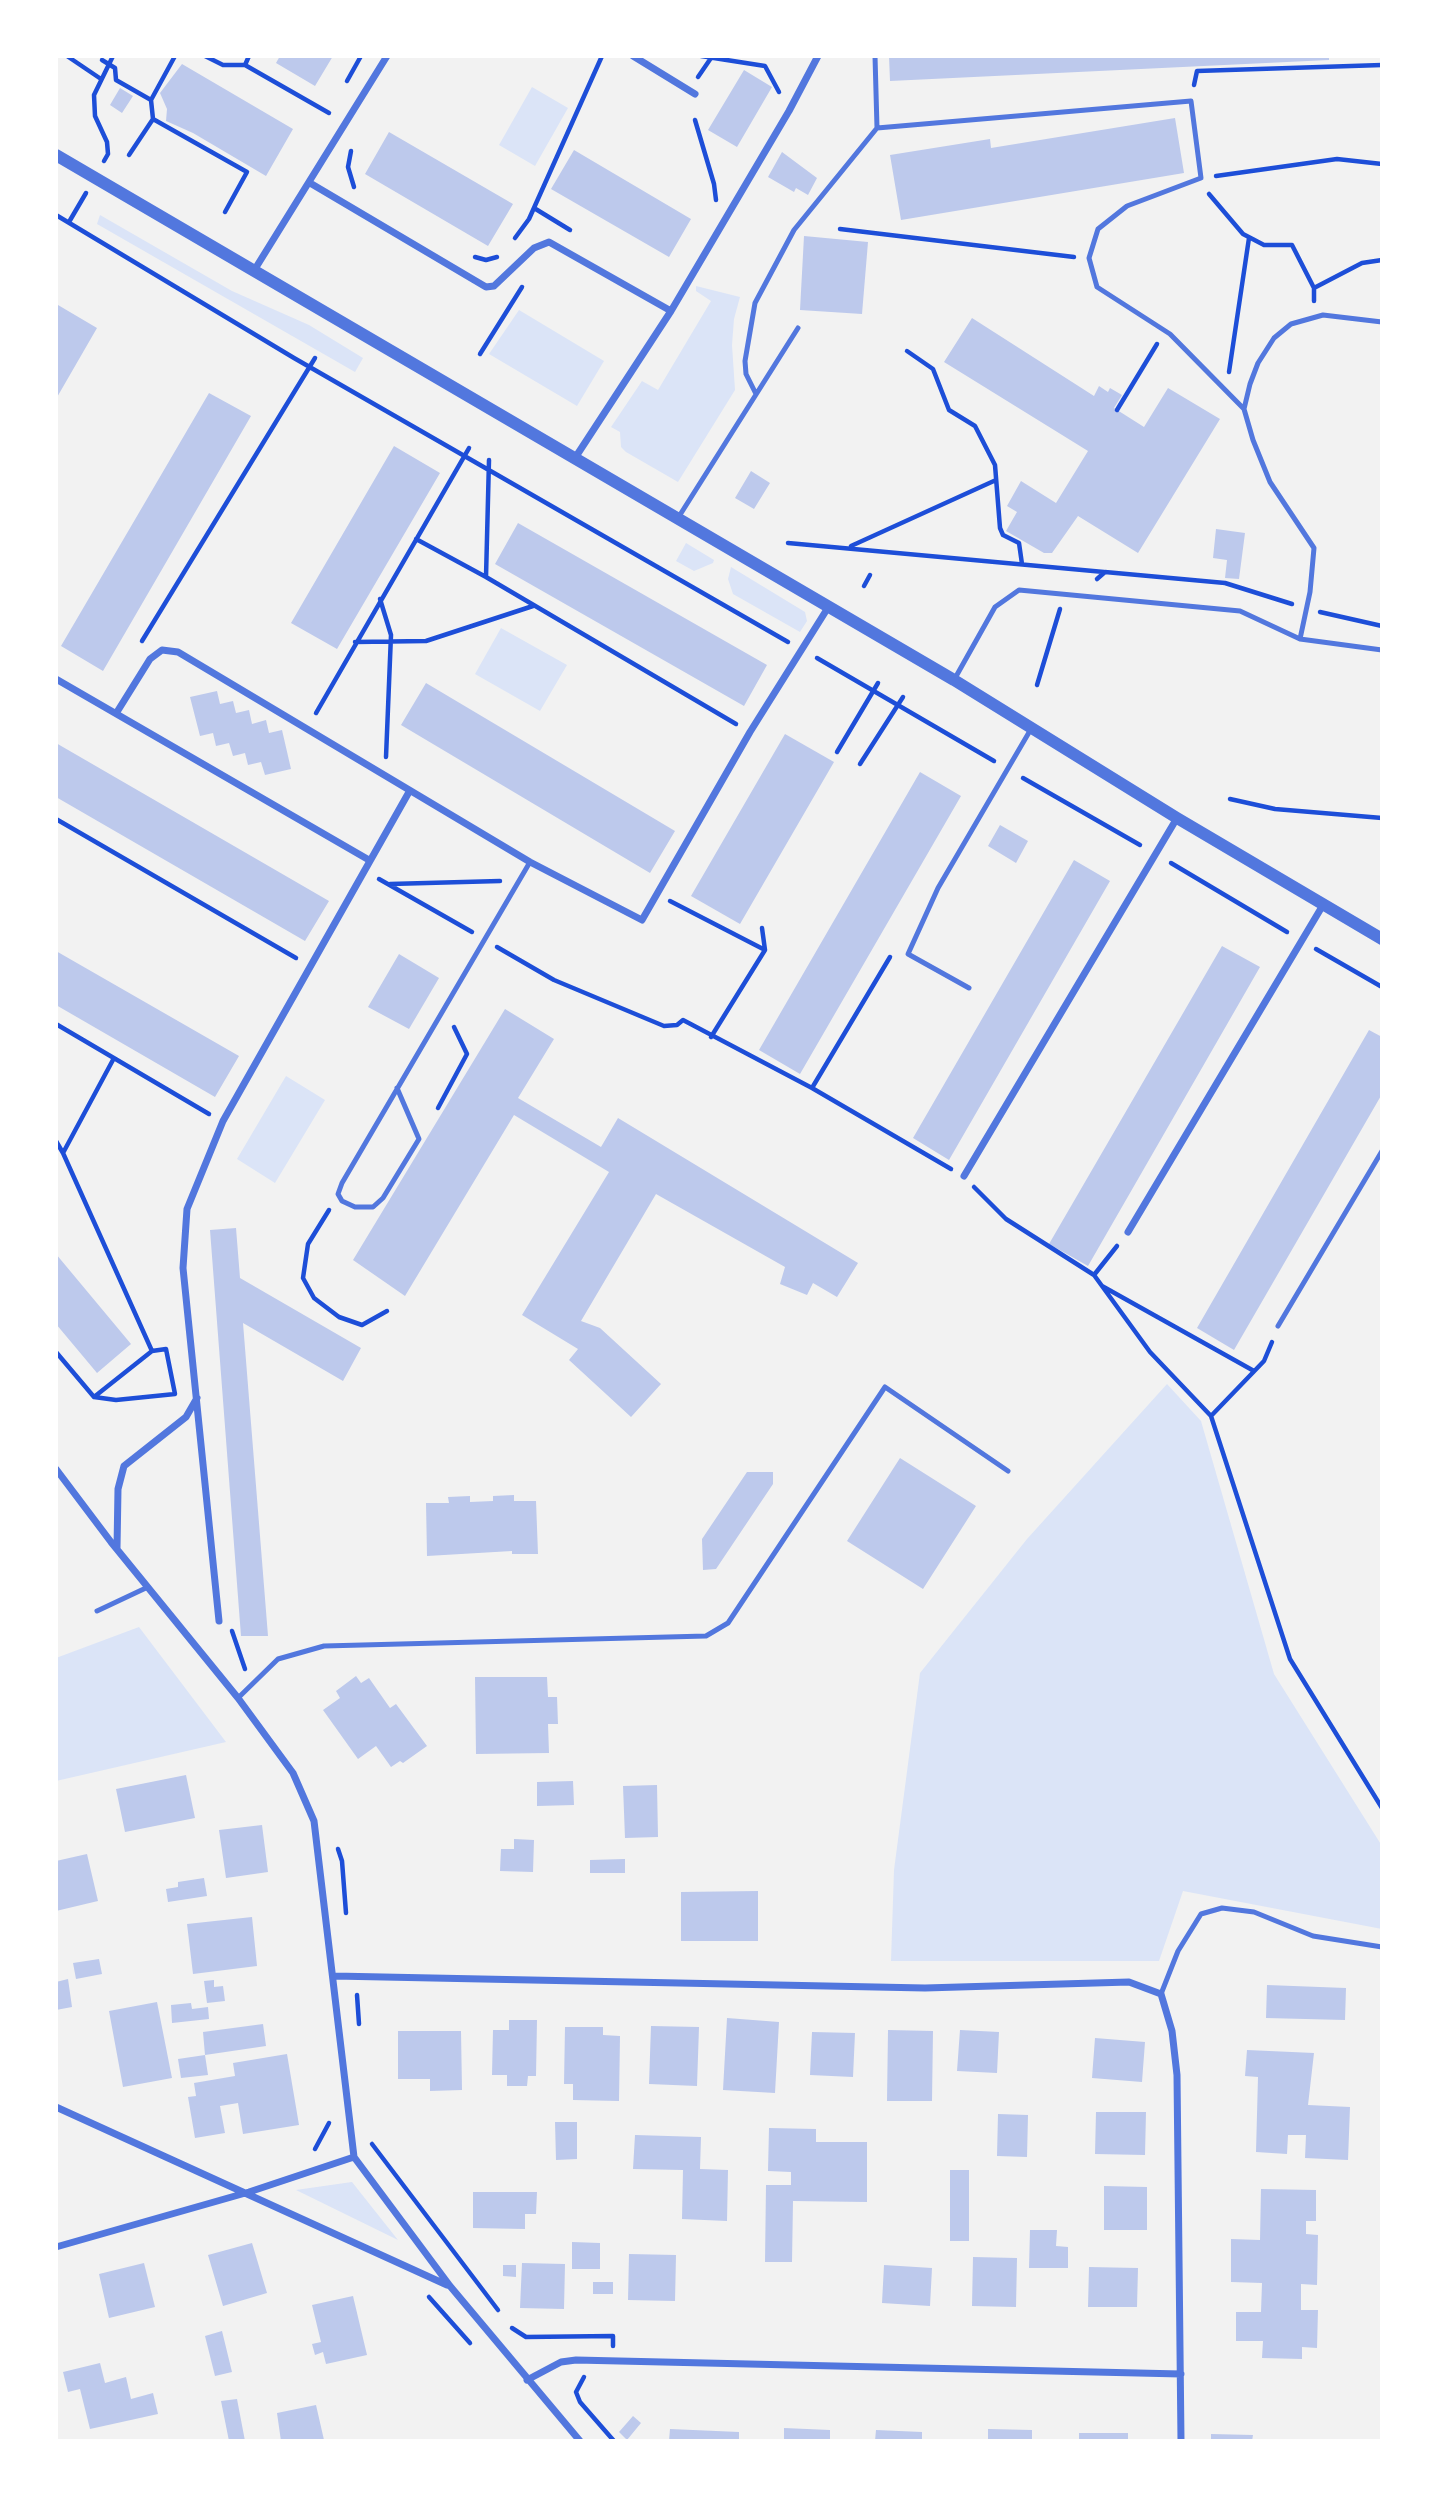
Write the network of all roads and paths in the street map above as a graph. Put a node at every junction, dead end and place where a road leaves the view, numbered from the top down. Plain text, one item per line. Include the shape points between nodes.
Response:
1 (66, 56) edge
2 (113, 56) edge
3 (174, 56) edge
4 (205, 56) edge
5 (249, 56) edge
6 (387, 56) edge
7 (602, 56) edge
8 (632, 56) edge
9 (701, 56) edge
10 (818, 56) edge
11 (875, 56) edge
12 (102, 60) dead end
13 (109, 65) junction
14 (245, 65) junction
15 (1382, 65) edge
16 (101, 79) junction
17 (695, 94) dead end
18 (151, 100) junction
19 (1191, 101) junction
20 (789, 111) junction
21 (329, 113) dead end
22 (153, 119) junction
23 (695, 120) dead end
24 (877, 128) junction
25 (353, 141) dead end
26 (108, 154) dead end
27 (56, 155) edge
28 (129, 155) dead end
29 (1382, 164) edge
30 (1201, 178) junction
31 (310, 183) junction
32 (355, 191) dead end
33 (717, 207) dead end
34 (534, 208) junction
35 (225, 212) dead end
36 (56, 215) edge
37 (840, 229) dead end
38 (581, 236) dead end
39 (1250, 238) junction
40 (463, 253) dead end
41 (504, 254) junction
42 (1088, 258) junction
43 (1382, 260) edge
44 (518, 266) junction
45 (255, 269) junction
46 (1314, 288) junction
47 (671, 311) junction
48 (1314, 316) junction
49 (1382, 322) edge
50 (798, 328) dead end
51 (1165, 331) junction
52 (907, 351) dead end
53 (480, 354) dead end
54 (315, 358) dead end
55 (311, 367) junction
56 (1226, 389) junction
57 (756, 394) junction
58 (1244, 409) junction
59 (1117, 410) dead end
60 (469, 448) dead end
61 (465, 455) junction
62 (575, 458) junction
63 (489, 460) dead end
64 (488, 469) junction
65 (996, 480) junction
66 (678, 518) junction
67 (416, 539) junction
68 (788, 542) dead end
69 (850, 547) junction
70 (1022, 564) junction
71 (1105, 572) dead end
72 (870, 575) dead end
73 (486, 577) junction
74 (863, 586) dead end
75 (380, 598) junction
76 (534, 606) junction
77 (829, 606) junction
78 (1300, 639) junction
79 (391, 641) junction
80 (355, 642) junction
81 (139, 646) dead end
82 (802, 649) junction
83 (1382, 650) edge
84 (56, 679) edge
85 (954, 680) junction
86 (878, 683) dead end
87 (873, 692) junction
88 (903, 697) dead end
89 (897, 706) junction
90 (117, 712) junction
91 (327, 721) dead end
92 (1033, 727) junction
93 (750, 732) junction
94 (374, 750) dead end
95 (837, 752) dead end
96 (386, 758) junction
97 (860, 764) dead end
98 (398, 765) dead end
99 (1007, 769) junction
100 (409, 792) junction
101 (1230, 799) dead end
102 (1177, 818) junction
103 (1382, 818) edge
104 (56, 819) edge
105 (1155, 854) junction
106 (369, 860) junction
107 (530, 862) junction
108 (363, 869) junction
109 (519, 881) junction
110 (389, 884) junction
111 (656, 894) junction
112 (1323, 905) junction
113 (762, 928) dead end
114 (1382, 939) edge
115 (484, 940) junction
116 (1302, 941) junction
117 (765, 950) junction
118 (309, 965) junction
119 (1382, 987) edge
120 (969, 988) dead end
121 (445, 1007) junction
122 (56, 1024) edge
123 (711, 1037) junction
124 (114, 1058) junction
125 (397, 1088) junction
126 (438, 1108) dead end
127 (223, 1121) junction
128 (56, 1141) edge
129 (1382, 1151) edge
130 (63, 1153) junction
131 (964, 1176) junction
132 (338, 1194) junction
133 (1128, 1232) joint
134 (1094, 1275) junction
135 (1102, 1286) junction
136 (387, 1311) dead end
137 (1278, 1326) joint
138 (152, 1351) junction
139 (56, 1352) edge
140 (1254, 1371) junction
141 (94, 1397) junction
142 (197, 1397) junction
143 (1211, 1416) junction
144 (56, 1469) edge
145 (1008, 1471) dead end
146 (117, 1548) junction
147 (148, 1587) junction
148 (97, 1611) dead end
149 (219, 1621) joint
150 (251, 1686) junction
151 (238, 1698) junction
152 (1382, 1808) edge
153 (334, 1837) dead end
154 (347, 1923) dead end
155 (1382, 1947) edge
156 (334, 1976) junction
157 (355, 1976) junction
158 (1161, 1994) junction
159 (360, 2030) dead end
160 (56, 2107) edge
161 (328, 2113) dead end
162 (369, 2133) dead end
163 (307, 2154) dead end
164 (354, 2157) junction
165 (250, 2192) junction
166 (56, 2247) edge
167 (450, 2286) junction
168 (416, 2291) dead end
169 (476, 2349) dead end
170 (611, 2360) junction
171 (586, 2374) dead end
172 (1181, 2374) junction
173 (527, 2380) junction
174 (580, 2441) edge
175 (614, 2441) edge
176 (1181, 2441) edge

1 - 16 path
2 - 13 path
3 - 18 path
4 - 14 path via 223,65
5 - 14 path
6 - 31 street
7 - 34 path
8 - 17 street
9 - 20 path via 765,66
10 - 20 street
11 - 24 lane
12 - 13 path
13 - 16 path
13 - 18 path via 115,68 116,80
14 - 21 path
15 - 19 path via 1198,71
16 - 26 path via 93,105
18 - 22 path
19 - 24 lane
19 - 30 lane
20 - 47 street
22 - 28 path
22 - 35 path via 247,172
23 - 33 path via 715,184
24 - 57 lane via 794,230 756,301 745,361
25 - 32 path via 348,167
27 - 45 street
29 - 30 path via 1337,159
30 - 39 path via 1210,197
30 - 42 lane via 1127,206 1098,229
31 - 44 street via 486,287 494,286
31 - 45 street
34 - 38 path
34 - 41 path
36 - 55 path
37 - 42 path
39 - 46 path via 1264,246 1292,244
39 - 56 path
40 - 41 path via 486,260
41 - 44 path
42 - 51 lane via 1097,287
43 - 46 path via 1362,263
44 - 47 street via 534,248 549,242
44 - 53 path via 530,274
45 - 62 street
46 - 48 path
47 - 62 street
48 - 49 lane
48 - 58 lane via 1291,324 1274,338 1258,363
50 - 57 lane
51 - 56 lane
51 - 59 path
52 - 65 path via 933,369 949,410 975,426 995,466
54 - 55 path
55 - 61 path
55 - 81 path
56 - 58 lane
57 - 66 lane
58 - 78 lane via 1270,482 1314,548
60 - 61 path
61 - 64 path
61 - 67 path
62 - 66 street
63 - 64 path
64 - 73 path
64 - 82 path
65 - 69 path
65 - 70 path via 1000,528 1003,535 1019,543
66 - 77 street
67 - 73 path
67 - 75 path
68 - 69 path
69 - 70 path
70 - 71 path
72 - 74 path
73 - 76 path
75 - 79 path
75 - 80 path
76 - 79 path via 426,641
76 - 93 path
77 - 82 street
77 - 85 street
78 - 83 lane
78 - 85 lane via 1240,611 1019,590 995,607
79 - 80 path
79 - 96 path
80 - 91 path via 316,713
82 - 87 path
82 - 93 street
84 - 90 street
85 - 92 street
86 - 87 path
87 - 89 path
87 - 95 path
88 - 89 path
89 - 97 path
89 - 99 path
90 - 100 street via 150,659 162,650 178,652
90 - 106 street
92 - 99 lane
92 - 102 street
93 - 111 street
94 - 96 path
96 - 98 path
99 - 105 path
99 - 120 lane via 938,888 908,954
100 - 106 street
100 - 107 street
101 - 103 path via 1275,809
102 - 105 street
102 - 112 street
104 - 118 path
105 - 116 path
105 - 131 street
106 - 108 street
107 - 109 lane
107 - 111 street via 642,920
108 - 110 path
108 - 118 street
109 - 110 path
109 - 115 lane
110 - 115 path
111 - 117 path
112 - 114 street
112 - 116 street
113 - 117 path
115 - 121 lane
115 - 123 path via 554,980 664,1026 683,1020
116 - 119 path
116 - 133 street
117 - 123 path
118 - 127 street
121 - 125 lane
121 - 126 path via 467,1054
122 - 124 path
123 - 131 path via 812,1087
124 - 127 path
124 - 130 path
125 - 132 lane
125 - 132 lane via 419,1139 373,1207 355,1207
127 - 142 street via 187,1209 183,1268
128 - 130 path
129 - 137 lane
130 - 138 path
131 - 134 path via 1006,1219
132 - 136 path via 308,1244 303,1278 314,1298 339,1317 362,1325
133 - 134 path
134 - 135 path
135 - 140 path
135 - 143 path via 1150,1352
137 - 140 path via 1264,1360
138 - 141 path
138 - 141 path via 166,1349 175,1394 116,1400
139 - 141 path
140 - 143 path
142 - 146 street via 186,1417 124,1466 118,1489
142 - 149 street
143 - 152 path via 1290,1659
144 - 146 street
145 - 150 lane via 885,1387 728,1623 706,1636 324,1646 278,1659
146 - 147 street
147 - 148 lane
147 - 151 street
149 - 150 path via 232,1630
150 - 151 lane
151 - 156 street via 293,1773 314,1821
153 - 154 path via 342,1861
155 - 158 lane via 1313,1936 1254,1912 1222,1908 1201,1914 1178,1951
156 - 157 street
156 - 164 street
157 - 158 street via 925,1988 1129,1982
157 - 159 path
158 - 172 street via 1172,2031 1177,2075
160 - 165 street
161 - 163 path via 330,2127
162 - 170 path via 370,2141 466,2272 514,2330 526,2337 613,2336
164 - 165 street
164 - 167 street
165 - 166 street
165 - 167 street
167 - 173 street
168 - 169 path via 429,2297
170 - 172 street
170 - 173 street via 561,2362
171 - 175 path via 576,2392 580,2402
172 - 176 street
173 - 174 street

